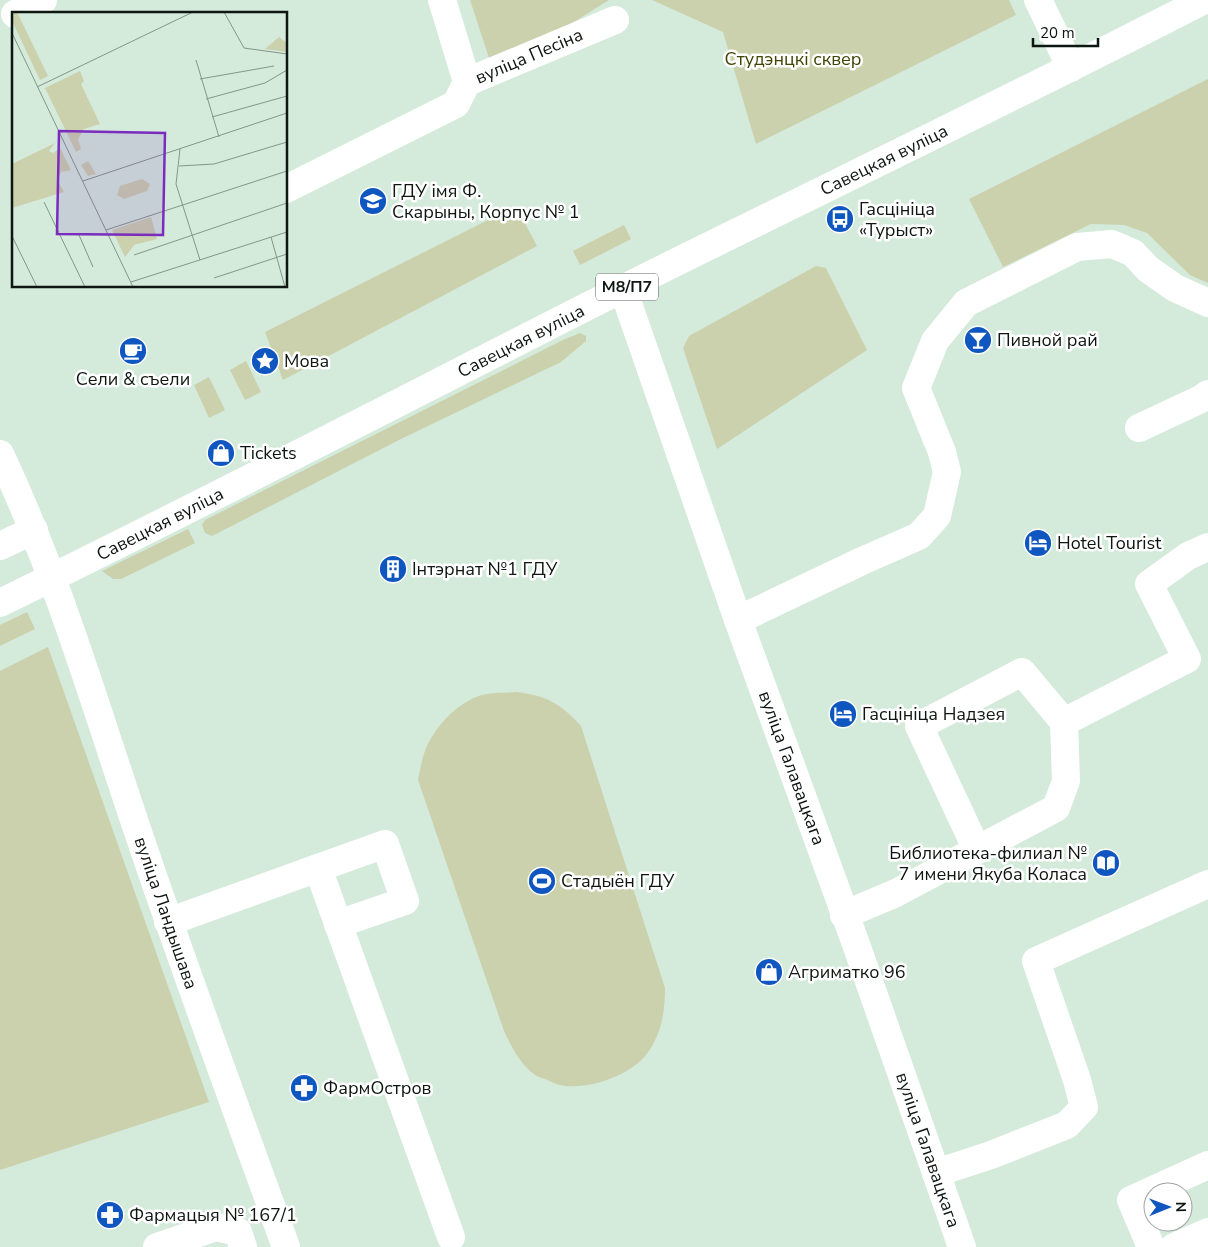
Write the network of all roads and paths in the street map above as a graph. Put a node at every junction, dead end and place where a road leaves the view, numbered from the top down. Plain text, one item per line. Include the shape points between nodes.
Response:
1 (43, 0) edge
2 (442, 0) edge
3 (1038, 0) edge
4 (1204, 0) edge
5 (19, 12) edge
6 (12, 15) edge
7 (615, 20) dead end
8 (0, 21) edge
9 (1071, 68) junction
10 (467, 82) junction
11 (288, 188) edge
12 (623, 289) junction
13 (1208, 303) edge
14 (1208, 394) edge
15 (1139, 428) dead end
16 (0, 454) edge
17 (34, 530) junction
18 (0, 546) edge
19 (1208, 546) edge
20 (51, 578) junction
21 (0, 603) edge
22 (738, 620) junction
23 (1064, 722) junction
24 (977, 850) junction
25 (318, 868) junction
26 (1208, 884) edge
27 (844, 915) junction
28 (168, 922) junction
29 (338, 924) junction
30 (1208, 1165) edge
31 (936, 1173) junction
32 (1208, 1232) edge
33 (451, 1237) dead end
34 (158, 1247) edge
35 (243, 1247) edge
36 (286, 1247) edge
37 (962, 1247) edge
38 (1151, 1247) edge
39 (1174, 1247) edge

1 - 5 street
2 - 10 street, вуліца Песіна
3 - 9 street
4 - 9 street, Савецкая вуліца / М8/П7
6 - 8 street
7 - 10 street, вуліца Песіна
9 - 12 street, Савецкая вуліца / М8/П7
10 - 11 street via 456,104
12 - 20 street, Савецкая вуліца / М8/П7
12 - 22 street, вуліца Галавацкага
13 - 22 street via 1175,288 1148,270 1132,253 1112,244 1077,247 966,303 935,341 916,388 947,472 937,516 919,536
14 - 15 street
16 - 17 street, вуліца Ландышава
17 - 18 street
17 - 20 street, вуліца Ландышава
19 - 23 street via 1149,584 1187,659
20 - 21 street, Савецкая вуліца / М8/П7
20 - 28 street, вуліца Ландышава
22 - 27 street, вуліца Галавацкага
23 - 24 street via 1066,781 1056,808
23 - 24 street via 1022,672 920,726
24 - 27 street
25 - 28 street
25 - 29 street
25 - 29 street via 385,844 405,901
26 - 31 street via 1036,961 1084,1107 1067,1124
27 - 31 street, вуліца Галавацкага
28 - 36 street, вуліца Ландышава
29 - 33 street
30 - 38 street via 1130,1200
31 - 37 street, вуліца Галавацкага
32 - 39 street
34 - 35 street via 216,1227 238,1232

